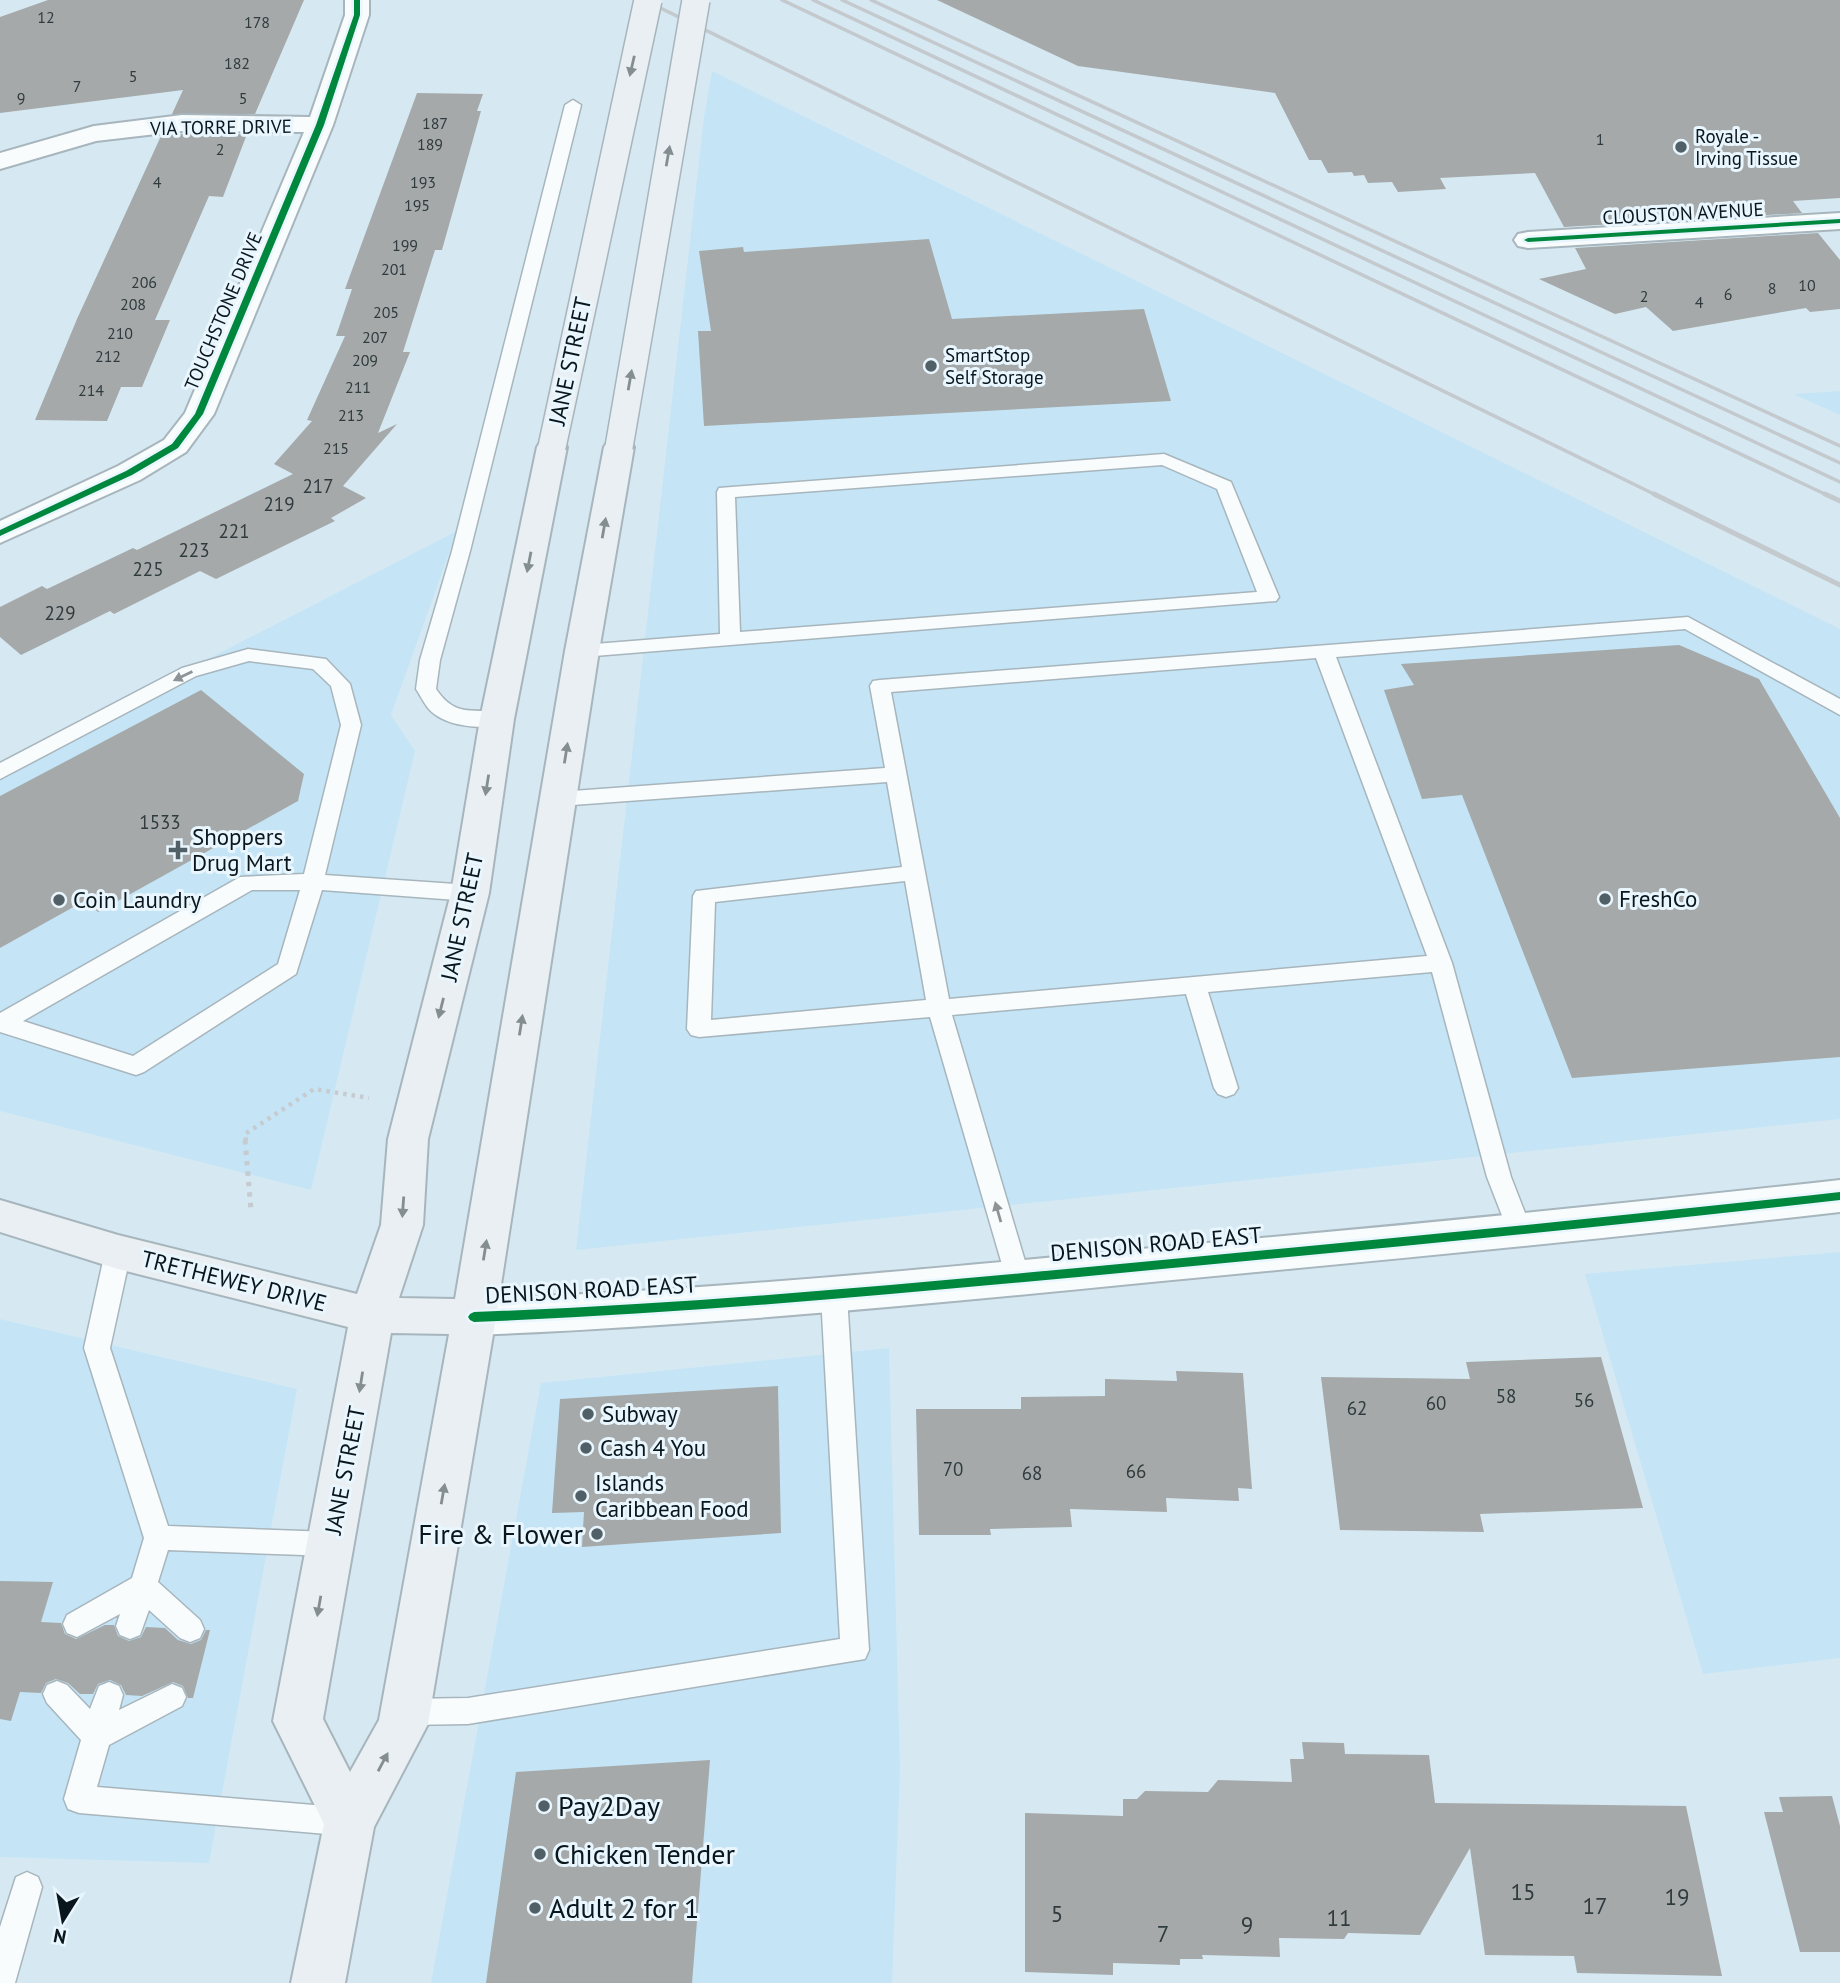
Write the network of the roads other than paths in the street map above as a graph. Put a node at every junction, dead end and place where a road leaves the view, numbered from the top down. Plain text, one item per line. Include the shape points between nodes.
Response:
1 (356, 0) edge
2 (648, 0) edge
3 (696, 0) edge
4 (573, 105) dead end
5 (320, 125) junction
6 (0, 161) edge
7 (1840, 221) edge
8 (1528, 240) dead end
9 (0, 533) edge
10 (730, 639) junction
11 (582, 651) junction
12 (1324, 652) junction
13 (1840, 708) edge
14 (497, 719) junction
15 (0, 772) edge
16 (896, 774) junction
17 (559, 799) junction
18 (914, 873) junction
19 (313, 882) junction
20 (470, 893) junction
21 (1441, 963) junction
22 (1195, 985) junction
23 (939, 1008) junction
24 (1, 1024) edge
25 (1226, 1088) dead end
26 (1840, 1196) edge
27 (0, 1216) edge
28 (1520, 1231) junction
29 (118, 1252) junction
30 (1017, 1278) junction
31 (834, 1296) junction
32 (372, 1315) junction
33 (474, 1317) junction
34 (158, 1538) junction
35 (331, 1544) junction
36 (143, 1586) junction
37 (77, 1624) dead end
38 (130, 1626) dead end
39 (190, 1629) dead end
40 (57, 1694) dead end
41 (109, 1695) dead end
42 (172, 1697) dead end
43 (405, 1712) junction
44 (97, 1736) junction
45 (350, 1822) junction
46 (27, 1886) dead end
47 (0, 1981) edge
48 (318, 1983) edge

1 - 5 street, TOUCHSTONE DRIVE via 357,15
2 -> 14 main road, JANE STREET, bridge
11 -> 3 main road, bridge
4 - 14 lane via 428,670 426,690 437,706 458,718
5 - 6 street, VIA TORRE DRIVE via 170,125 94,134
5 - 9 street, TOUCHSTONE DRIVE via 199,414 175,446 129,473
7 - 8 street, CLOUSTON AVENUE
10 - 10 lane via 827,631 1269,597 1225,486 1164,459 726,492
10 - 11 lane
17 -> 11 main road
12 - 13 lane via 1688,623
12 - 16 lane via 880,687
12 - 21 lane
14 -> 20 main road, JANE STREET
19 -> 15 lane via 351,725 340,684 320,663 248,655 189,672
16 - 17 lane
16 - 18 lane
33 -> 17 main road
18 - 23 lane
18 - 23 lane via 704,896 699,1029
19 - 20 lane
19 - 24 lane via 248,882
19 - 24 lane via 288,968 136,1066
20 -> 32 main road, JANE STREET via 408,1139 402,1225
21 - 22 lane
21 - 28 lane via 1499,1177
22 - 23 lane
22 - 25 lane
30 -> 23 lane
26 - 28 street, DENISON ROAD EAST
27 - 29 main road, TRETHEWEY DRIVE
28 - 30 street, DENISON ROAD EAST
29 - 32 main road, TRETHEWEY DRIVE
29 - 34 lane via 97,1348
30 - 31 street, DENISON ROAD EAST
31 - 33 street, DENISON ROAD EAST
31 - 43 lane via 855,1650 468,1711
32 - 33 main road, TRETHEWEY DRIVE
32 -> 35 main road, JANE STREET
43 -> 33 main road
34 - 35 lane
34 - 36 lane
35 -> 45 main road, JANE STREET via 298,1721
36 - 37 lane
36 - 38 lane
36 - 39 lane
40 - 44 lane
41 - 44 lane
42 - 44 lane
45 -> 43 main road via 403,1724
44 - 45 lane via 79,1799
45 - 48 main road
46 - 47 lane

